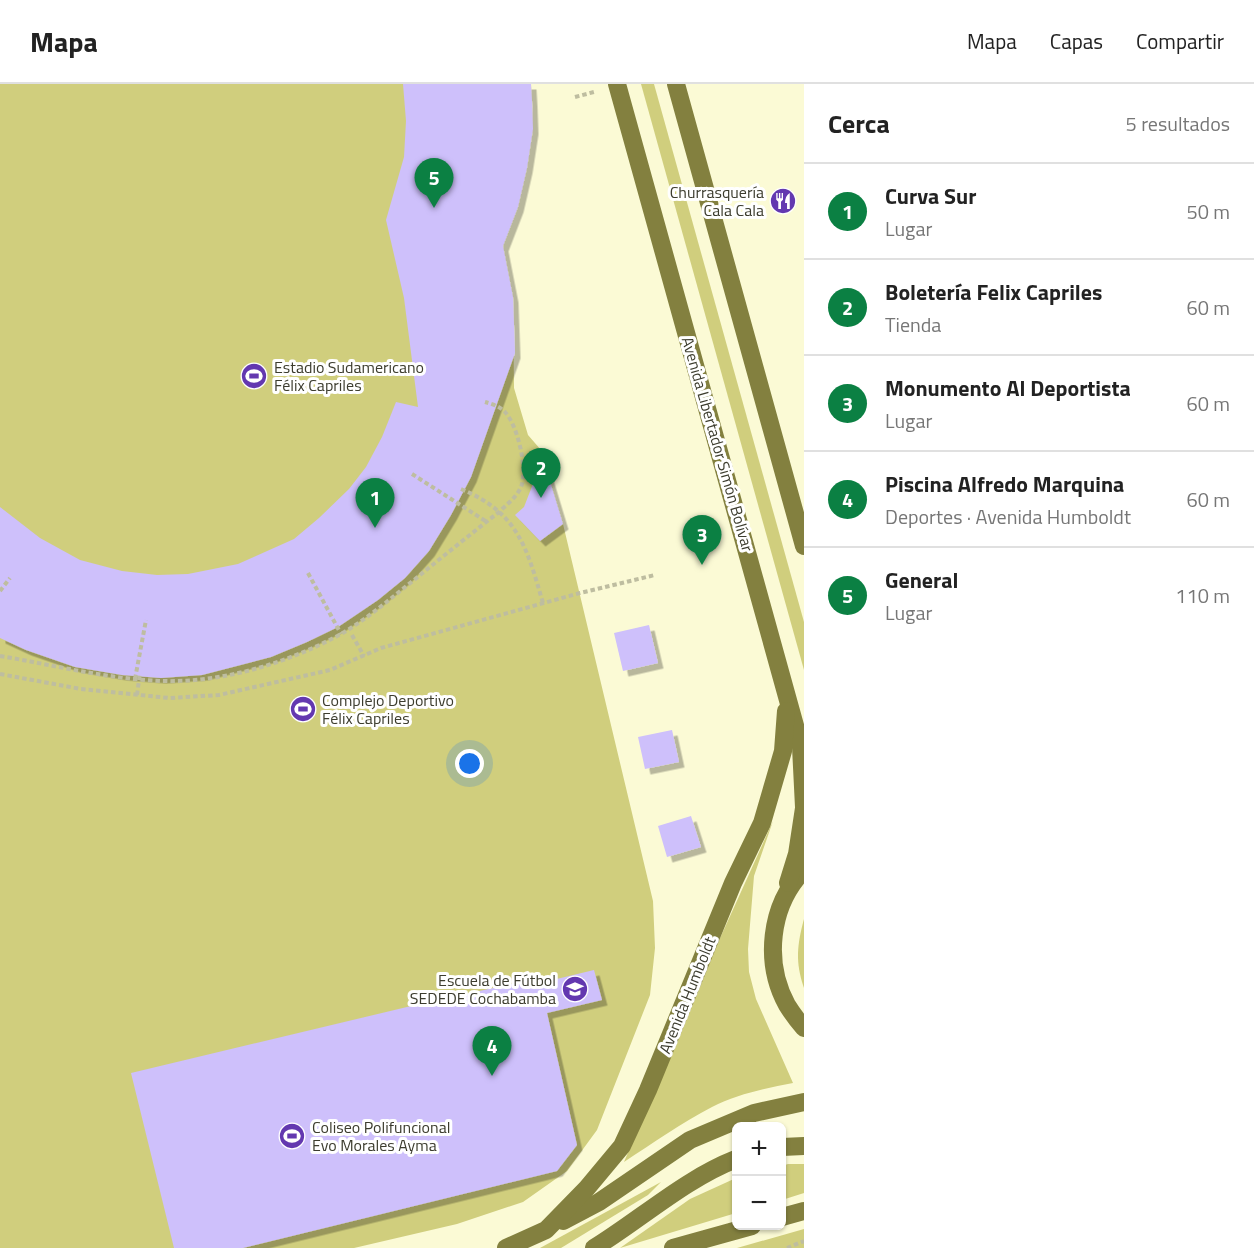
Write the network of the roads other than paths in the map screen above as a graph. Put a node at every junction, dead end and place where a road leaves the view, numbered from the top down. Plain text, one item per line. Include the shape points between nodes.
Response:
1 (617, 84) edge
2 (676, 84) edge
3 (804, 546) edge
4 (787, 692) junction
5 (804, 808) edge
6 (804, 870) edge
7 (783, 899) junction
8 (804, 1028) edge
9 (804, 1102) edge
10 (804, 1146) edge
11 (786, 1148) edge
12 (732, 1161) edge
13 (804, 1211) edge
14 (786, 1216) edge
15 (546, 1230) junction
16 (738, 1230) edge
17 (506, 1248) edge
18 (594, 1248) edge
19 (673, 1248) edge

1 - 4 main road, Avenida Libertador Simón Bolívar
2 - 3 main road
4 - 5 main road, Avenida Libertador Simón Bolívar via 801,747
4 - 15 main road, Avenida Humboldt via 783,751 762,823 733,883 648,1090 622,1146
5 - 7 main road, Avenida Libertador Simón Bolívar via 797,854
6 - 7 main road
7 - 8 main road, Avenida Libertador Simón Bolívar via 774,926 772,954 777,981
9 - 15 main road via 754,1113 690,1140 599,1202
10 - 11 main road
12 - 18 main road via 692,1182
13 - 14 main road
15 - 17 main road, Avenida Humboldt
16 - 19 main road

